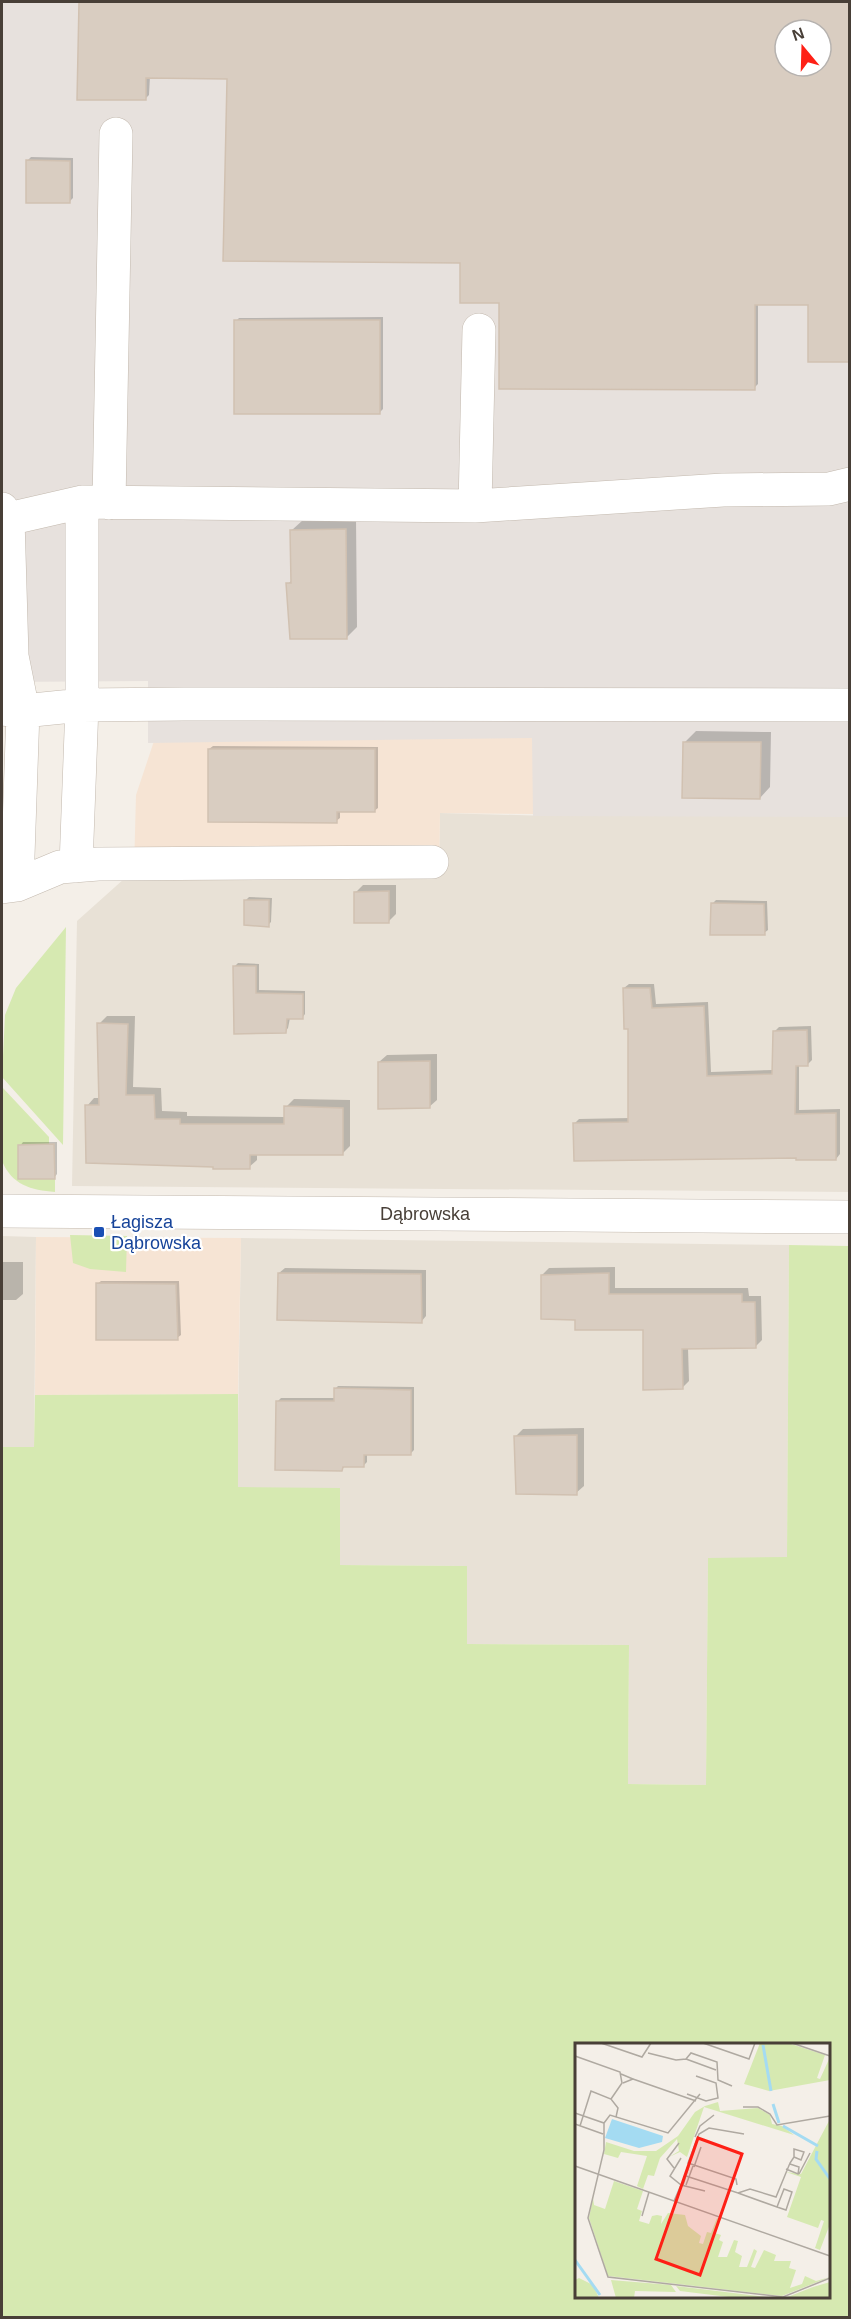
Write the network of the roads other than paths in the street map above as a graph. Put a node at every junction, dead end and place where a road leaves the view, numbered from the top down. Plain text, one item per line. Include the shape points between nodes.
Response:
1 (116, 134) dead end
2 (479, 330) dead end
3 (849, 484) edge
4 (96, 502) junction
5 (475, 506) junction
6 (5, 514) edge
7 (82, 705) junction
8 (849, 705) edge
9 (12, 710) edge
10 (432, 862) dead end
11 (76, 866) junction
12 (9, 886) edge
13 (2, 1211) edge
14 (849, 1217) edge

1 - 4 street
2 - 5 street
3 - 5 street via 829,489 723,490
4 - 5 street
4 - 6 street
4 - 7 street
6 - 9 street
7 - 8 street
7 - 9 street
7 - 11 street
9 - 12 street
10 - 11 street
11 - 12 street via 60,867
13 - 14 street, Dąbrowska

